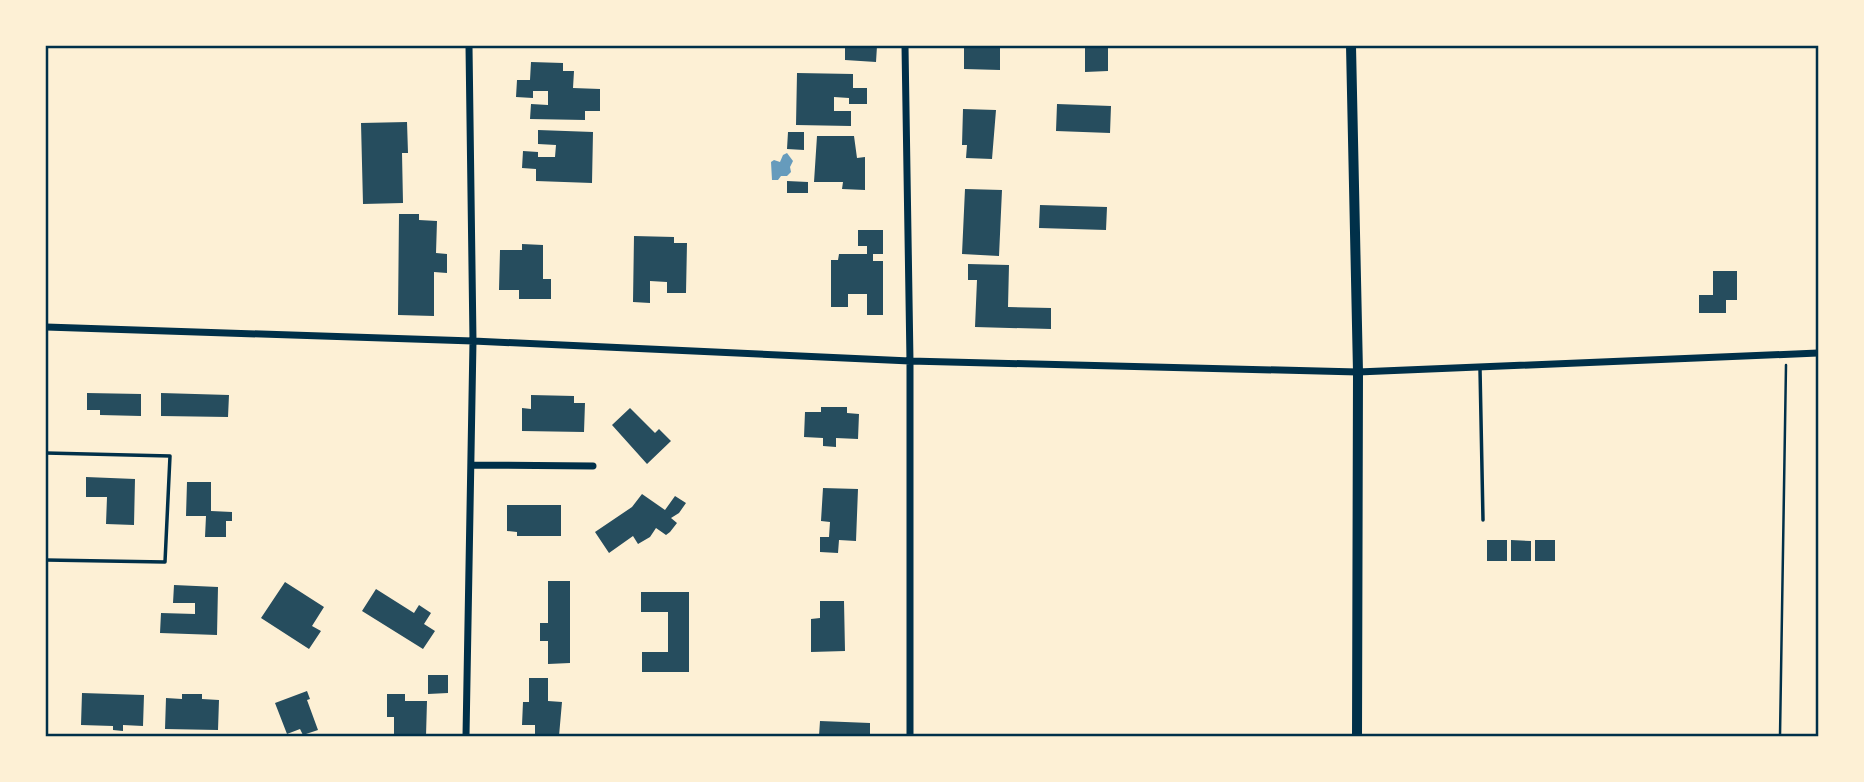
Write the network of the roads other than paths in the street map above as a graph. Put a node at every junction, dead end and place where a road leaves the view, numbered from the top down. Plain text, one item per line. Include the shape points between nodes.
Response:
1 (469, 46) edge
2 (905, 46) edge
3 (1351, 46) edge
4 (46, 327) edge
5 (473, 341) junction
6 (1818, 353) edge
7 (910, 361) junction
8 (1480, 367) junction
9 (1358, 372) junction
10 (46, 453) edge
11 (471, 465) junction
12 (593, 466) dead end
13 (1483, 520) dead end
14 (46, 559) edge
15 (466, 737) edge
16 (910, 737) edge
17 (1357, 737) edge

1 - 5 street
2 - 7 street
3 - 9 main road
4 - 5 street
5 - 7 street
5 - 11 street
6 - 8 street
7 - 9 street
7 - 16 street
8 - 9 street
8 - 13 lane
9 - 17 main road
10 - 14 lane via 170,456 165,562
11 - 12 street
11 - 15 street

